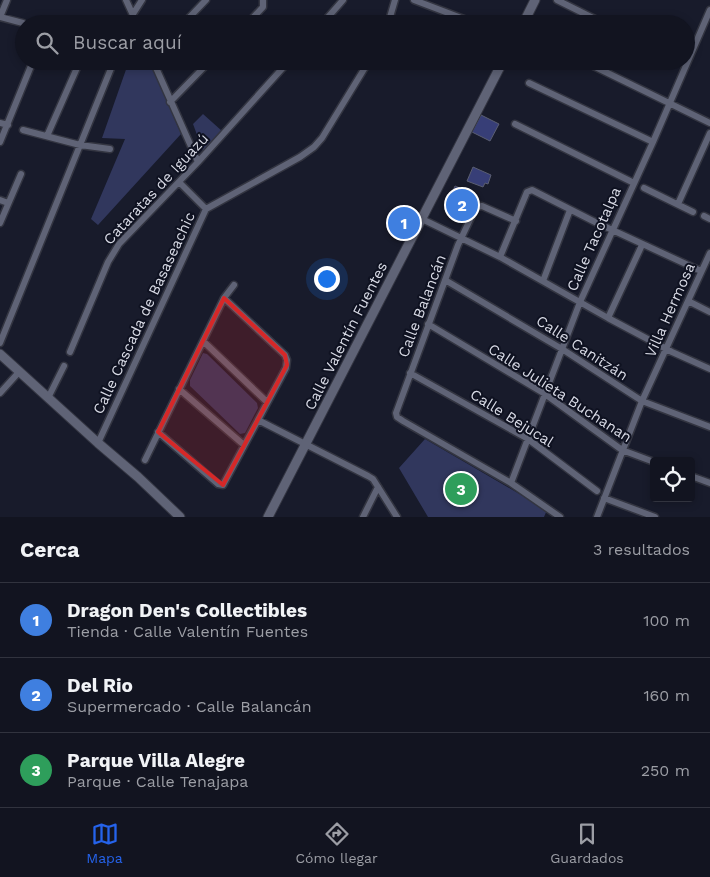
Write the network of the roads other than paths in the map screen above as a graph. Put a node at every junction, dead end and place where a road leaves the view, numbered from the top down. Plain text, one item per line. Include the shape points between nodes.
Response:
1 (7, 0) edge
2 (126, 0) edge
3 (142, 0) edge
4 (206, 0) edge
5 (343, 0) edge
6 (395, 0) edge
7 (414, 0) edge
8 (535, 0) edge
9 (557, 0) edge
10 (264, 1) edge
11 (710, 10) edge
12 (132, 14) joint
13 (192, 15) edge
14 (255, 15) edge
15 (330, 15) edge
16 (391, 15) edge
17 (453, 15) edge
18 (528, 15) edge
19 (588, 15) edge
20 (0, 17) edge
21 (15, 22) edge
22 (695, 41) edge
23 (30, 70) edge
24 (76, 70) edge
25 (110, 70) edge
26 (157, 70) edge
27 (201, 70) edge
28 (281, 70) edge
29 (364, 70) edge
30 (498, 70) edge
31 (601, 70) edge
32 (682, 70) edge
33 (529, 83) dead end
34 (170, 102) junction
35 (670, 104) junction
36 (710, 123) edge
37 (0, 124) edge
38 (515, 124) dead end
39 (8, 125) junction
40 (23, 130) dead end
41 (710, 133) edge
42 (46, 136) junction
43 (0, 142) edge
44 (653, 142) junction
45 (80, 145) junction
46 (110, 149) dead end
47 (198, 162) junction
48 (21, 174) dead end
49 (179, 182) junction
50 (634, 182) junction
51 (644, 188) dead end
52 (0, 200) edge
53 (678, 204) junction
54 (5, 206) edge
55 (206, 209) junction
56 (570, 210) junction
57 (694, 212) dead end
58 (422, 219) junction
59 (516, 221) junction
60 (0, 223) edge
61 (612, 230) junction
62 (462, 239) junction
63 (642, 245) junction
64 (710, 254) edge
65 (500, 258) junction
66 (701, 271) junction
67 (445, 280) junction
68 (543, 281) junction
69 (234, 285) dead end
70 (224, 298) junction
71 (688, 301) junction
72 (580, 302) junction
73 (710, 312) edge
74 (608, 318) junction
75 (428, 324) junction
76 (203, 341) junction
77 (0, 343) edge
78 (562, 349) junction
79 (666, 349) junction
80 (70, 352) dead end
81 (0, 354) edge
82 (64, 366) dead end
83 (710, 369) edge
84 (20, 372) junction
85 (410, 373) junction
86 (179, 389) junction
87 (0, 393) edge
88 (545, 394) junction
89 (48, 398) junction
90 (642, 401) junction
91 (267, 402) junction
92 (258, 420) junction
93 (710, 427) edge
94 (158, 432) junction
95 (528, 439) junction
96 (98, 443) junction
97 (305, 444) junction
98 (244, 445) junction
99 (622, 450) junction
100 (145, 460) dead end
101 (650, 460) edge
102 (695, 477) edge
103 (511, 483) junction
104 (710, 483) edge
105 (378, 487) junction
106 (597, 492) dead end
107 (604, 498) junction
108 (169, 514) edge
109 (551, 514) edge
110 (650, 516) edge
111 (180, 517) edge
112 (268, 517) edge
113 (363, 517) edge
114 (397, 517) edge
115 (560, 517) edge
116 (597, 517) edge

1 - 20 street
2 - 12 street
3 - 12 street
4 - 13 street
5 - 15 street
6 - 16 street
7 - 17 street
8 - 18 street
9 - 19 street
10 - 14 street
11 - 22 street, Calle Tacotalpa
20 - 21 street
23 - 39 street
24 - 42 street
25 - 45 street
26 - 34 street
27 - 34 street
28 - 47 street, Cataratas de Iguazú
29 - 55 street, Calle Cascada de Basaseachic via 314,147
30 - 58 street, Calle Valentín Fuentes
31 - 35 street
32 - 35 street, Calle Tacotalpa
33 - 44 street
34 - 47 street
35 - 36 street
35 - 44 street, Calle Tacotalpa
37 - 39 street
38 - 50 street
39 - 43 street
40 - 42 street
41 - 53 street
42 - 45 street
44 - 50 street, Calle Tacotalpa
45 - 46 street
45 - 77 street
47 - 49 street, Cataratas de Iguazú
48 - 54 street
49 - 55 street
49 - 80 street, Cataratas de Iguazú via 113,253
50 - 61 street, Calle Tacotalpa
51 - 53 street
52 - 54 street
53 - 57 street
54 - 60 street
55 - 96 street, Calle Cascada de Basaseachic
56 - 59 street via 530,190
56 - 61 street
56 - 68 street
58 - 62 street
58 - 97 street, Calle Valentín Fuentes
59 - 62 street, Calle Balancán via 478,206
59 - 65 street
61 - 63 street
61 - 72 street, Calle Tacotalpa
62 - 65 street
62 - 67 street, Calle Balancán
63 - 66 street
63 - 74 street
64 - 66 street, Villa Hermosa
65 - 68 street
66 - 71 street, Villa Hermosa
67 - 75 street, Calle Balancán
67 - 78 street, Calle Canitzán
68 - 72 street
69 - 70 street
70 - 76 street
70 - 91 street via 287,360 286,368
71 - 73 street
71 - 79 street, Villa Hermosa
72 - 74 street
72 - 78 street, Calle Tacotalpa
74 - 79 street
75 - 85 street, Calle Balancán
75 - 88 street, Calle Julieta Buchanan
76 - 86 street
76 - 91 street
78 - 88 street, Calle Tacotalpa
78 - 90 street, Calle Canitzán
79 - 83 street
79 - 90 street, Villa Hermosa
81 - 84 street
82 - 89 street
84 - 87 street
84 - 89 street
85 - 95 street, Calle Bejucal
85 - 103 street, Calle Balancán via 396,410 397,417
86 - 94 street
86 - 98 street
88 - 95 street, Calle Tacotalpa
88 - 99 street, Calle Julieta Buchanan
89 - 96 street
90 - 93 street, Calle Canitzán
90 - 99 street, Villa Hermosa
91 - 92 street
92 - 97 street
92 - 98 street
94 - 98 street via 223,485
94 - 100 street
95 - 103 street, Calle Tacotalpa
95 - 106 street, Calle Bejucal
96 - 108 street via 138,477
97 - 105 street via 368,476
97 - 112 street, Calle Valentín Fuentes
99 - 101 street, Calle Julieta Buchanan
99 - 107 street, Villa Hermosa
102 - 104 street
103 - 109 street
105 - 113 street
105 - 114 street
107 - 110 street
107 - 116 street, Villa Hermosa
108 - 111 street
109 - 115 street

